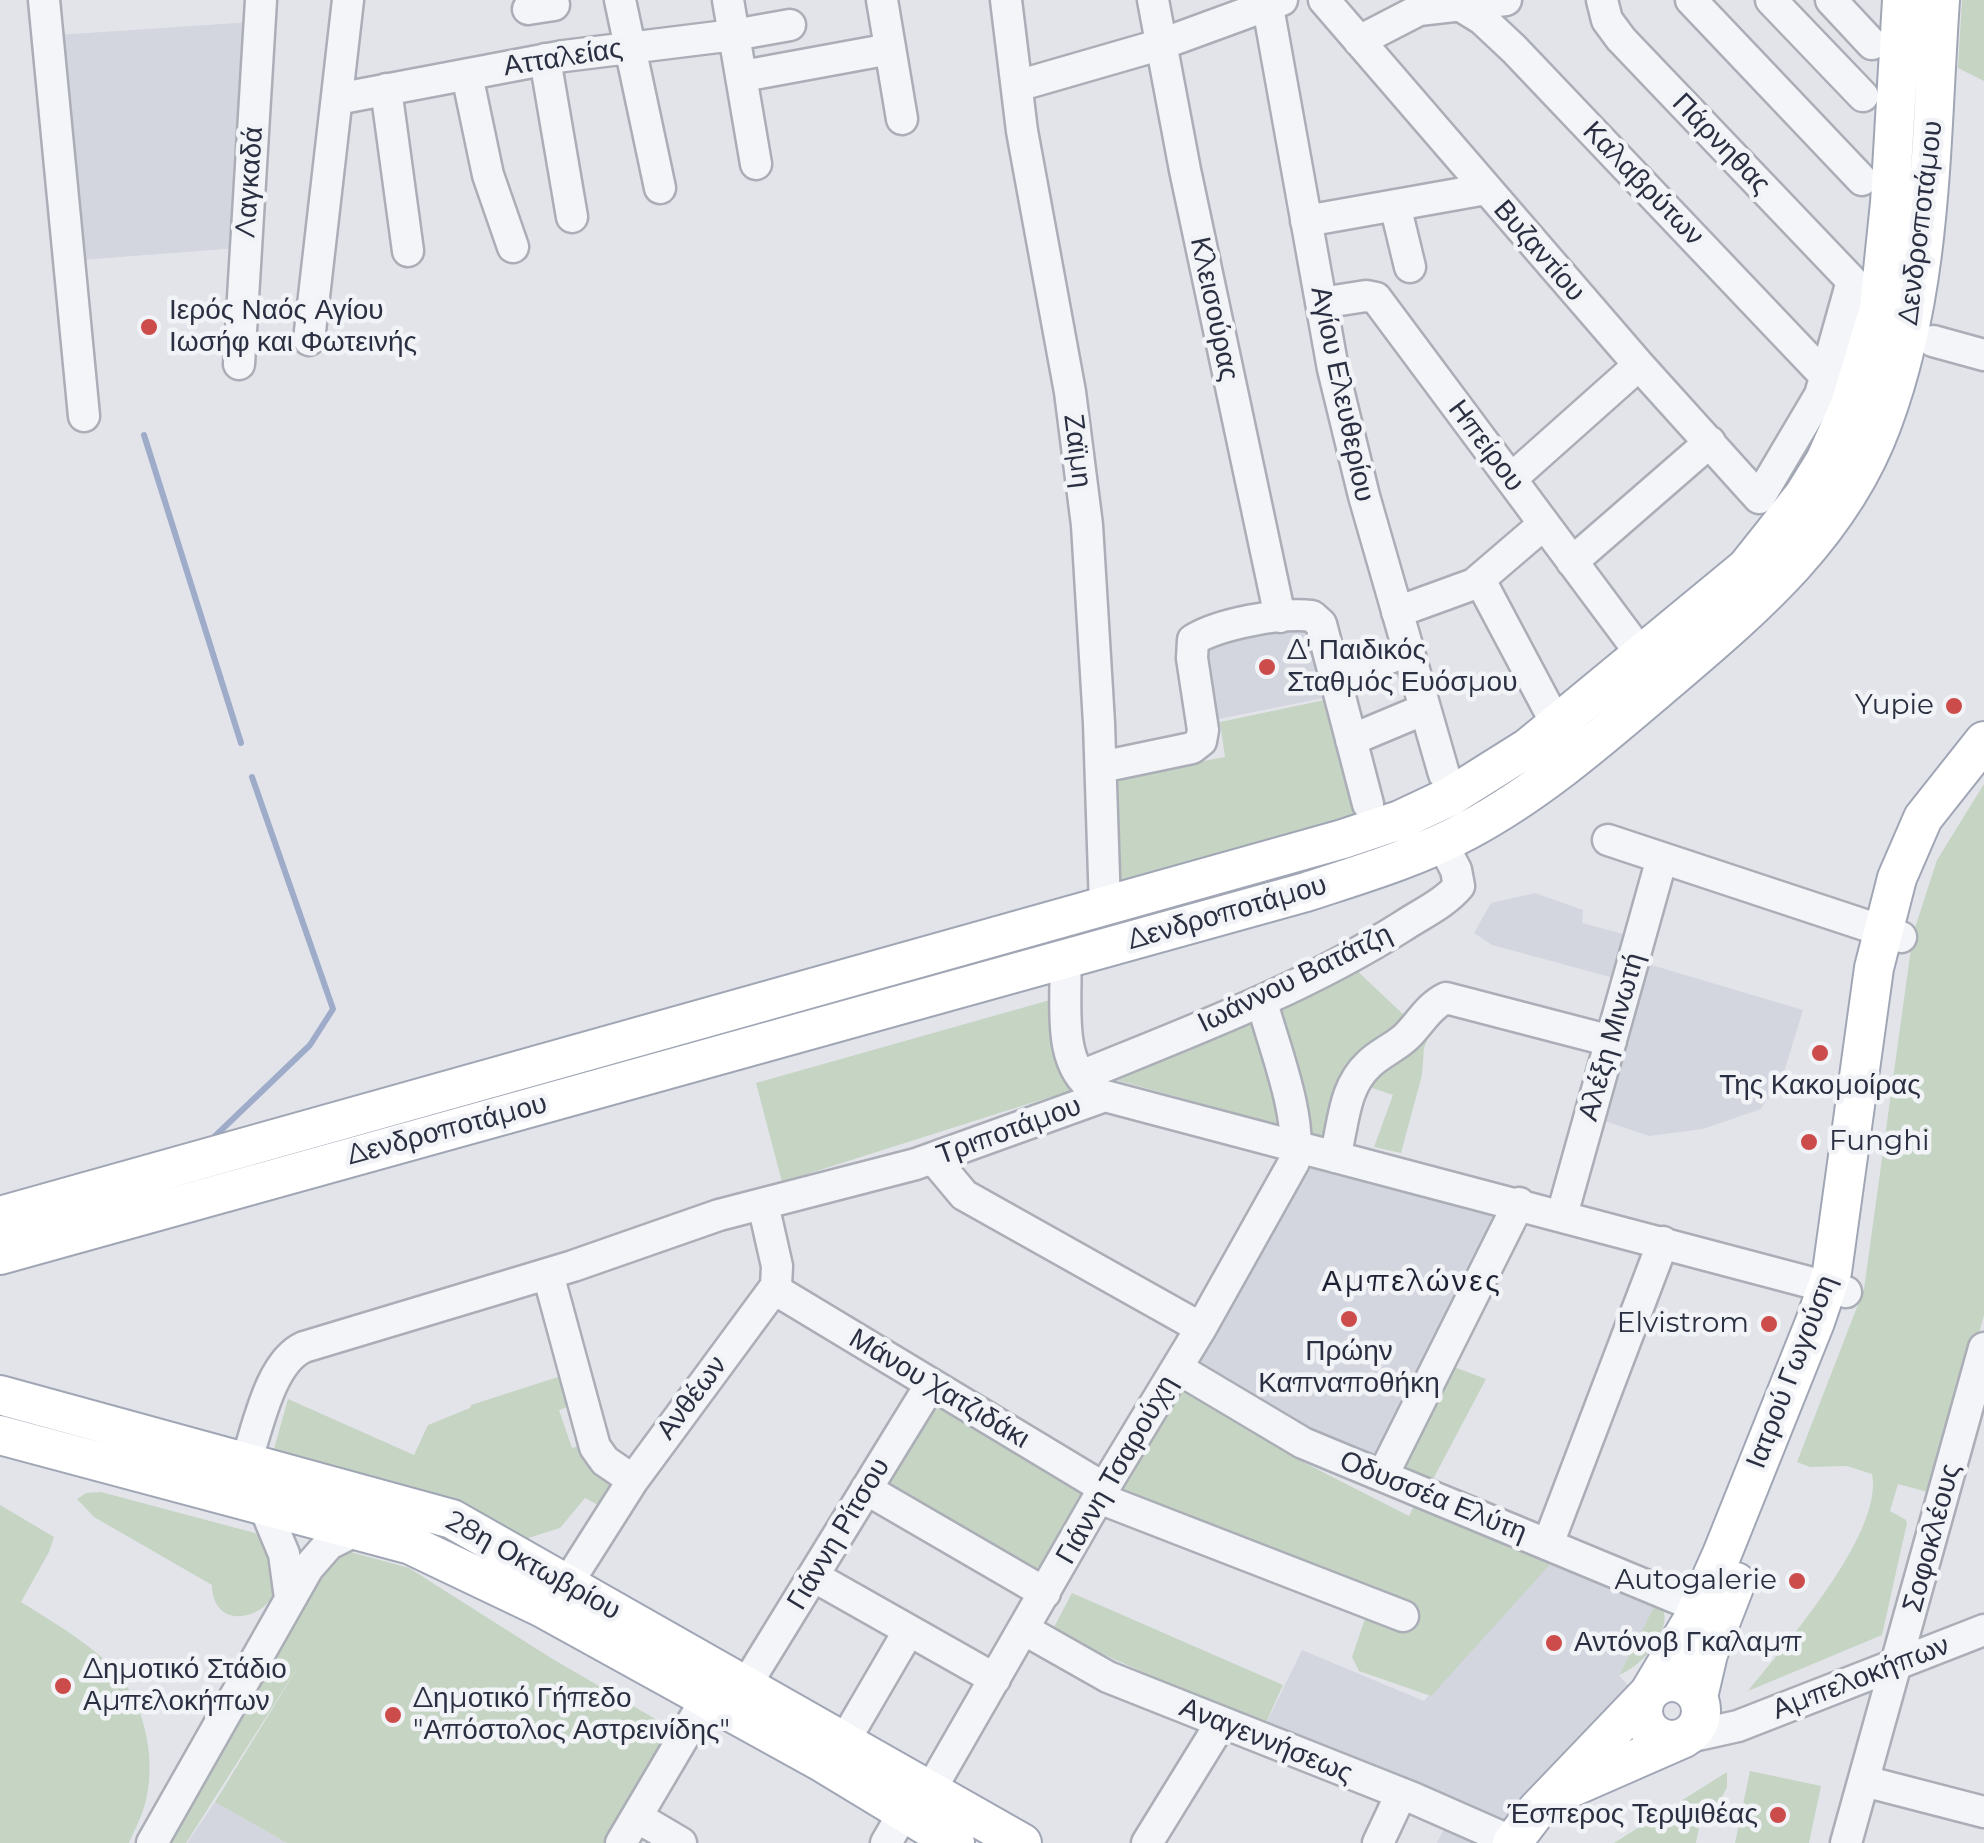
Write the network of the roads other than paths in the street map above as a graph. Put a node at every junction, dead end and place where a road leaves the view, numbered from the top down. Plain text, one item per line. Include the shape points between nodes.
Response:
1 (44, 0) edge
2 (261, 0) edge
3 (348, 0) edge
4 (620, 0) edge
5 (728, 0) edge
6 (882, 0) edge
7 (1006, 0) edge
8 (1153, 0) edge
9 (1324, 0) edge
10 (1506, 0) edge
11 (1602, 0) edge
12 (1691, 0) edge
13 (1770, 0) edge
14 (1902, 0) edge
15 (1940, 0) edge
16 (1455, 2) edge
17 (1275, 3) edge
18 (1836, 5) edge
19 (788, 12) edge
20 (734, 35) junction
21 (1808, 38) junction
22 (1359, 41) junction
23 (1872, 44) dead end
24 (1160, 45) junction
25 (630, 47) junction
26 (890, 48) junction
27 (545, 60) junction
28 (798, 66) junction
29 (468, 74) junction
30 (744, 76) junction
31 (1017, 86) junction
32 (386, 89) junction
33 (1863, 96) dead end
34 (337, 99) junction
35 (902, 118) dead end
36 (756, 164) dead end
37 (1862, 180) dead end
38 (660, 188) dead end
39 (1486, 189) junction
40 (1395, 205) junction
41 (572, 217) dead end
42 (1306, 221) junction
43 (512, 247) dead end
44 (408, 251) dead end
45 (1410, 267) dead end
46 (1321, 303) junction
47 (309, 340) dead end
48 (1933, 341) dead end
49 (1984, 355) edge
50 (239, 364) dead end
51 (1639, 366) junction
52 (1826, 377) junction
53 (84, 416) dead end
54 (1710, 442) junction
55 (1510, 479) junction
56 (1544, 524) junction
57 (1572, 562) junction
58 (1480, 580) junction
59 (1397, 612) junction
60 (1280, 617) junction
61 (1630, 640) dead end
62 (1408, 651) junction
63 (1334, 678) junction
64 (1425, 709) junction
65 (1557, 725) junction
66 (1351, 740) junction
67 (1984, 741) edge
68 (1100, 767) junction
69 (1984, 770) edge
70 (1444, 774) dead end
71 (1368, 804) dead end
72 (1608, 840) dead end
73 (1442, 844) junction
74 (1662, 858) junction
75 (1104, 907) junction
76 (1891, 935) junction
77 (1064, 960) junction
78 (1262, 1002) junction
79 (1610, 1041) junction
80 (1081, 1076) junction
81 (1105, 1096) junction
82 (1297, 1147) junction
83 (1335, 1157) junction
84 (933, 1158) junction
85 (1519, 1203) junction
86 (763, 1204) junction
87 (1562, 1215) junction
88 (0, 1216) edge
89 (1664, 1242) junction
90 (0, 1255) edge
91 (548, 1274) junction
92 (774, 1290) junction
93 (1837, 1290) junction
94 (1201, 1328) junction
95 (1984, 1348) edge
96 (1177, 1368) junction
97 (931, 1384) junction
98 (0, 1395) edge
99 (0, 1435) edge
100 (246, 1462) junction
101 (1383, 1475) junction
102 (633, 1480) junction
103 (866, 1489) junction
104 (1102, 1493) junction
105 (264, 1506) junction
106 (359, 1530) junction
107 (1548, 1544) junction
108 (813, 1576) junction
109 (567, 1584) junction
110 (1045, 1593) junction
111 (290, 1598) junction
112 (1698, 1607) junction
113 (1403, 1616) dead end
114 (1025, 1630) junction
115 (1984, 1630) edge
116 (908, 1632) junction
117 (1898, 1663) junction
118 (995, 1679) junction
119 (746, 1685) junction
120 (1649, 1693) junction
121 (1698, 1697) junction
122 (706, 1699) junction
123 (1221, 1723) junction
124 (1738, 1726) junction
125 (1684, 1738) junction
126 (844, 1740) junction
127 (1864, 1781) junction
128 (1401, 1794) junction
129 (1554, 1795) junction
130 (1984, 1812) edge
131 (907, 1815) edge
132 (629, 1830) edge
133 (152, 1843) edge
134 (681, 1843) edge
135 (955, 1843) edge
136 (1022, 1843) edge
137 (1147, 1843) edge
138 (1378, 1843) edge
139 (1512, 1843) edge
140 (1846, 1843) edge

1 - 53 street
2 - 50 street, Λαγκαδά
3 - 34 street
4 - 25 street
5 - 20 street
6 - 26 street
7 - 31 street, Ζαϊμη
8 - 24 street, Κλεισούρας
9 - 22 street, Βυζαντίου
10 - 16 street
11 - 52 street, Πάρνηθας via 1621,40 1852,281
12 - 37 street
13 - 21 street
14 - 65 main road, Δενδροποτάμου via 1882,286 1840,429 1804,496 1746,568
15 - 73 main road, Δενδροποτάμου via 1930,192 1914,308 1883,422 1851,490 1794,568 1737,622 1557,773
16 - 22 street via 1419,10
16 - 52 street, Καλαβρύτων via 1514,49
17 - 24 street
17 - 42 street, Αγίου Ελευθερίου
18 - 21 street
18 - 23 street
19 - 20 street, Ατταλείας
19 - 28 street
20 - 25 street, Ατταλείας
20 - 30 street
21 - 33 street
22 - 39 street, Βυζαντίου
24 - 31 street
24 - 60 street, Κλεισούρας
25 - 27 street, Ατταλείας
25 - 38 street
26 - 28 street
26 - 35 street
27 - 29 street, Ατταλείας
27 - 41 street
28 - 30 street
29 - 32 street, Ατταλείας
29 - 43 street via 488,176
30 - 36 street
31 - 68 street, Ζαϊμη via 1084,506
32 - 34 street, Ατταλείας
32 - 44 street
34 - 47 street
39 - 40 street
39 - 51 street, Βυζαντίου
40 - 42 street
40 - 45 street
42 - 46 street, Αγίου Ελευθερίου
46 - 55 street, Ηπείρου via 1376,298
46 - 59 street, Αγίου Ελευθερίου
48 - 49 street
51 - 54 street, Βυζαντίου
51 - 55 street
52 - 54 street, Βυζαντίου via 1806,423 1758,498
54 - 57 street
55 - 56 street, Ηπείρου
56 - 57 street, Ηπείρου
56 - 58 street
57 - 61 street, Ηπείρου
58 - 59 street
58 - 65 street
59 - 62 street, Αγίου Ελευθερίου
60 - 63 street via 1312,616 1321,624
60 - 68 street via 1208,630 1193,640 1201,741
62 - 63 street
62 - 64 street, Αγίου Ελευθερίου
63 - 66 street
64 - 66 street
64 - 70 street, Αγίου Ελευθερίου
65 - 75 main road, Δενδροποτάμου via 1478,781 1400,820
66 - 71 street
67 - 76 main road, Ιατρού Γωγούση via 1923,818 1897,878
68 - 75 street, Ζαϊμη
69 - 76 main road, Ιατρού Γωγούση via 1934,848
72 - 74 street
73 - 77 main road, Δενδροποτάμου via 1321,887
73 - 78 street, Ιωάννου Βατάτζη via 1459,878 1450,895
74 - 76 street
74 - 79 street, Αλέξη Μινωτή
75 - 88 main road, Δενδροποτάμου
76 - 93 main road, Ιατρού Γωγούση
77 - 80 street via 1066,1027
77 - 90 main road, Δενδροποτάμου
78 - 80 street, Ιωάννου Βατάτζη
78 - 82 street
79 - 83 street via 1446,998 1354,1078
79 - 87 street, Αλέξη Μινωτή
80 - 81 street
81 - 82 street, Τριποτάμου
81 - 84 street, Τριποτάμου
82 - 83 street, Τριποτάμου
82 - 94 street, Γιάννη Τσαρούχη
83 - 85 street, Τριποτάμου
84 - 86 street, Τριποτάμου
84 - 94 street via 964,1195
85 - 87 street, Τριποτάμου
85 - 101 street
86 - 91 street, Τριποτάμου
86 - 92 street via 777,1269
87 - 89 street, Τριποτάμου
89 - 93 street, Τριποτάμου
89 - 107 street
91 - 100 street, Τριποτάμου via 296,1351 278,1369
91 - 102 street via 595,1447
92 - 97 street, Μάνου Χατζιδάκι
92 - 102 street, Ανθέων
93 - 112 main road, Ιατρού Γωγούση
93 - 121 main road, Ιατρού Γωγούση
94 - 96 street, Γιάννη Τσαρούχη
95 - 117 street, Σοφοκλέους
96 - 101 street, Οδυσσέα Ελύτη via 1304,1443
96 - 104 street, Γιάννη Τσαρούχη
97 - 103 street, Γιάννη Ρίτσου
97 - 104 street, Μάνου Χατζιδάκι
98 - 100 main road, 28η Οκτωβρίου
99 - 105 main road, 28η Οκτωβρίου
100 - 109 main road, 28η Οκτωβρίου via 439,1514
101 - 107 street, Οδυσσέα Ελύτη
102 - 109 street, Ανθέων
103 - 108 street, Γιάννη Ρίτσου
103 - 110 street
104 - 110 street, Γιάννη Τσαρούχη
104 - 113 street, Μάνου Χατζιδάκι
105 - 106 main road, 28η Οκτωβρίου
105 - 111 street via 284,1554
106 - 111 street via 323,1549
106 - 122 main road, 28η Οκτωβρίου via 411,1546 524,1598
107 - 112 street, Οδυσσέα Ελύτη
108 - 116 street
108 - 119 street, Γιάννη Ρίτσου
109 - 119 main road, 28η Οκτωβρίου
110 - 114 street, Γιάννη Τσαρούχη
111 - 133 street
112 - 120 main road, Ιατρού Γωγούση
114 - 118 street, Γιάννη Τσαρούχη
114 - 123 street, Αναγεννήσεως via 1091,1669
115 - 117 street, Αμπελοκήπων
116 - 118 street
116 - 126 street
117 - 124 street, Αμπελοκήπων
117 - 127 street, Σοφοκλέους
118 - 131 street, Γιάννη Τσαρούχη
119 - 126 main road, 28η Οκτωβρίου
120 - 121 main road via 1670,1682
120 - 125 main road via 1643,1715 1651,1732 1666,1740
120 - 129 main road, Ιατρού Γωγούση
121 - 124 street, Αμπελοκήπων via 1712,1716
121 - 125 main road via 1701,1718
122 - 131 main road, 28η Οκτωβρίου
122 - 132 street
123 - 128 street, Αναγεννήσεως
123 - 137 street
124 - 125 street, Αμπελοκήπων
125 - 129 main road, Ιατρού Γωγούση
126 - 131 main road, 28η Οκτωβρίου
127 - 130 street
127 - 140 street, Σοφοκλέους
128 - 138 street
128 - 139 street, Αναγεννήσεως
129 - 139 main road, Ιατρού Γωγούση
131 - 135 main road, 28η Οκτωβρίου
131 - 136 main road, 28η Οκτωβρίου
132 - 134 street

